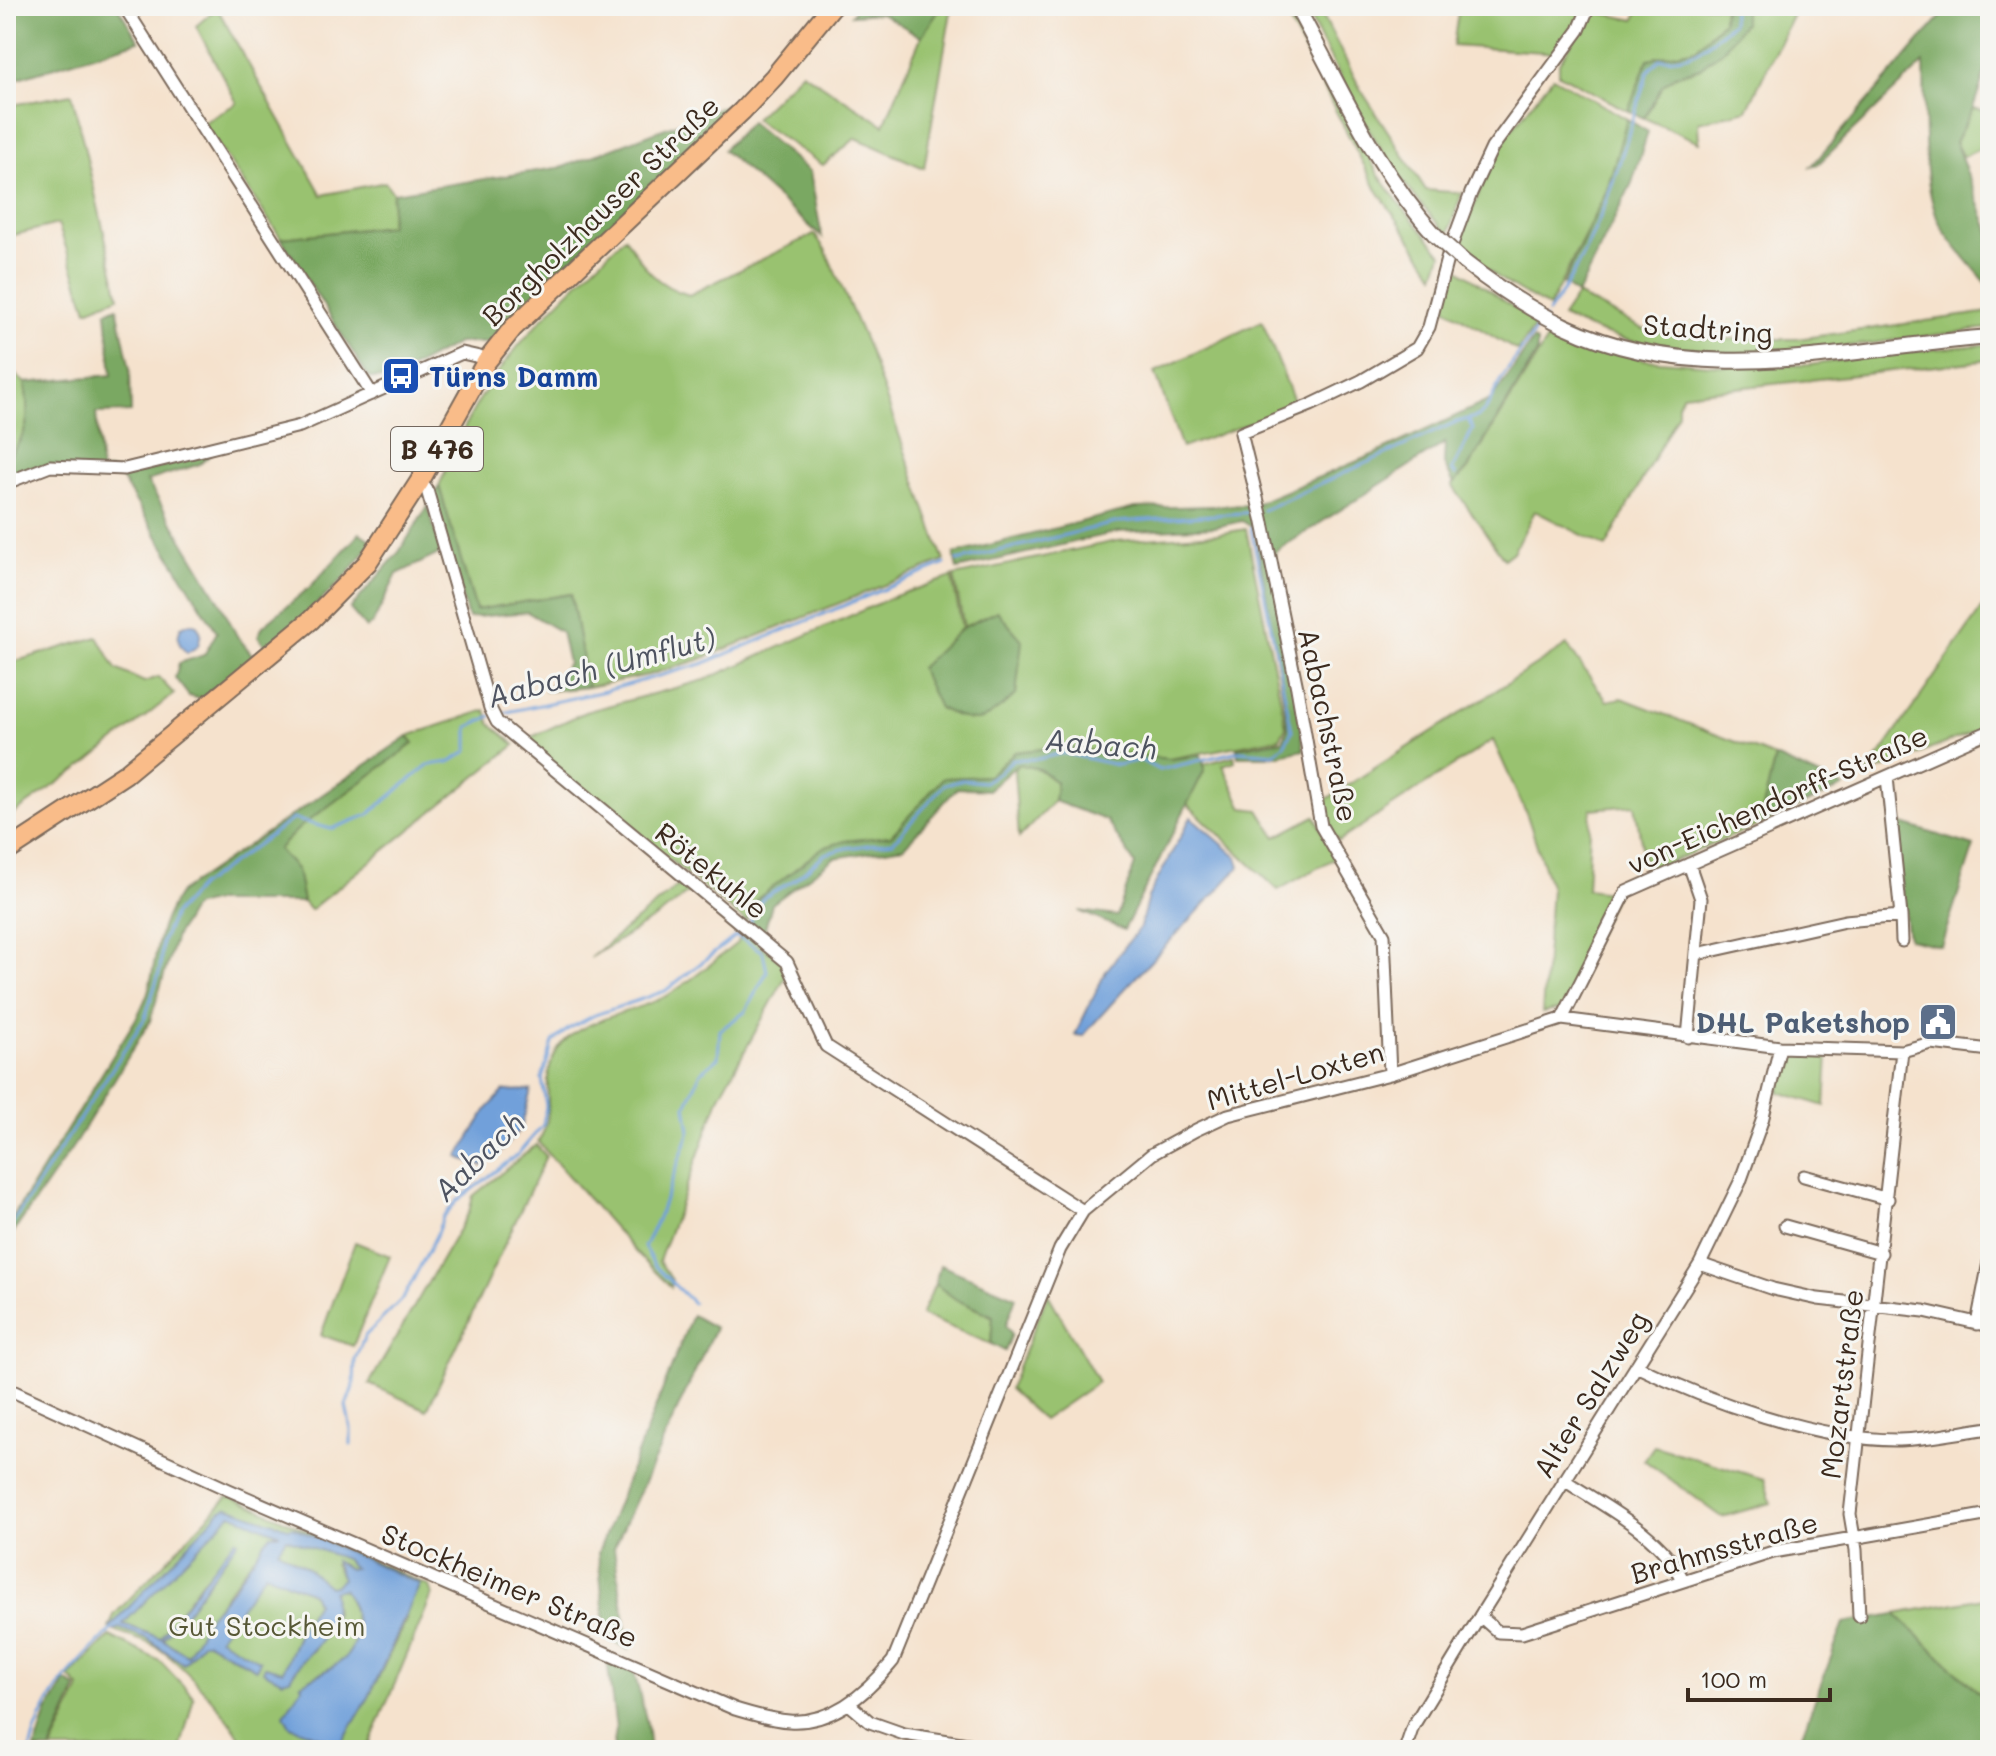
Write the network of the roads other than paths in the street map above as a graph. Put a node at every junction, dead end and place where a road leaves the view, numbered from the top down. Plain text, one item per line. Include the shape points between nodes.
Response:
1 (124, 6) edge
2 (832, 6) edge
3 (1296, 6) edge
4 (1589, 6) edge
5 (1990, 337) edge
6 (486, 362) junction
7 (372, 394) junction
8 (420, 481) junction
9 (6, 483) edge
10 (1990, 731) edge
11 (1887, 777) junction
12 (6, 852) edge
13 (1689, 864) junction
14 (1901, 916) junction
15 (1902, 941) dead end
16 (1697, 954) junction
17 (1562, 1019) junction
18 (1688, 1037) junction
19 (1780, 1047) junction
20 (1990, 1050) edge
21 (1902, 1051) junction
22 (1390, 1074) junction
23 (1804, 1176) dead end
24 (1888, 1199) junction
25 (1083, 1211) junction
26 (1785, 1226) dead end
27 (1881, 1253) junction
28 (1990, 1257) edge
29 (1700, 1264) junction
30 (1875, 1307) junction
31 (1977, 1324) junction
32 (1990, 1326) edge
33 (1636, 1366) junction
34 (6, 1388) edge
35 (1990, 1428) edge
36 (1858, 1437) junction
37 (1564, 1480) junction
38 (1990, 1514) edge
39 (1854, 1538) junction
40 (1683, 1580) junction
41 (1480, 1616) junction
42 (1859, 1616) dead end
43 (849, 1704) junction
44 (1006, 1750) edge
45 (1405, 1750) edge

1 - 7 street
2 - 6 main road, Borgholzhauser Straße / B 476 via 742,111 513,328
3 - 5 street, Stadtring, bridge via 1373,152 1436,236 1529,307 1567,327 1648,353 1730,362
4 - 22 street, Aabachstraße via 1579,30 1492,148 1452,242 1429,327 1417,348 1336,393 1241,433 1260,505 1321,826 1384,935
6 - 7 street via 462,353
6 - 8 main road, Borgholzhauser Straße / B 476
7 - 9 street via 300,426 133,467 50,466
8 - 12 main road, Borgholzhauser Straße / B 476 via 367,563 311,620 125,774
8 - 25 street, Rötekuhle via 497,722 787,962 826,1046
10 - 11 street, von-Eichendorff-Straße
11 - 13 street, von-Eichendorff-Straße
11 - 14 street
13 - 16 street via 1701,899
13 - 17 street, von-Eichendorff-Straße via 1626,892
14 - 15 street
14 - 16 street via 1845,921
16 - 18 street
17 - 18 street, Mittel-Loxten
17 - 22 street, Mittel-Loxten
18 - 19 street, Mittel-Loxten
19 - 21 street, Mittel-Loxten
19 - 29 street, Alter Salzweg via 1745,1170
20 - 21 street, Mittel-Loxten via 1931,1043
21 - 24 street, Mozartstraße
22 - 25 street, Mittel-Loxten via 1228,1115 1152,1154
23 - 24 street
24 - 27 street, Mozartstraße
25 - 43 street, Mittel-Loxten via 1060,1249 893,1661 872,1688
26 - 27 street, Mozartstraße
27 - 30 street, Mozartstraße
28 - 31 street
29 - 30 street via 1773,1289
29 - 33 street, Alter Salzweg
30 - 31 street via 1924,1311
30 - 36 street, Mozartstraße
31 - 32 street
33 - 36 street via 1680,1388 1749,1411
33 - 37 street, Alter Salzweg
34 - 43 street, Stockheimer Straße via 735,1709 792,1722
35 - 36 street via 1899,1440
36 - 39 street, Mozartstraße via 1850,1514
37 - 40 street via 1640,1530 1678,1568
37 - 41 street, Alter Salzweg
38 - 39 street, Brahmsstraße
39 - 40 street, Brahmsstraße via 1773,1552
39 - 42 street, Mozartstraße
40 - 41 street, Brahmsstraße via 1522,1633 1498,1632
41 - 45 street, Alter Salzweg via 1413,1726
43 - 44 street via 870,1722 904,1734

